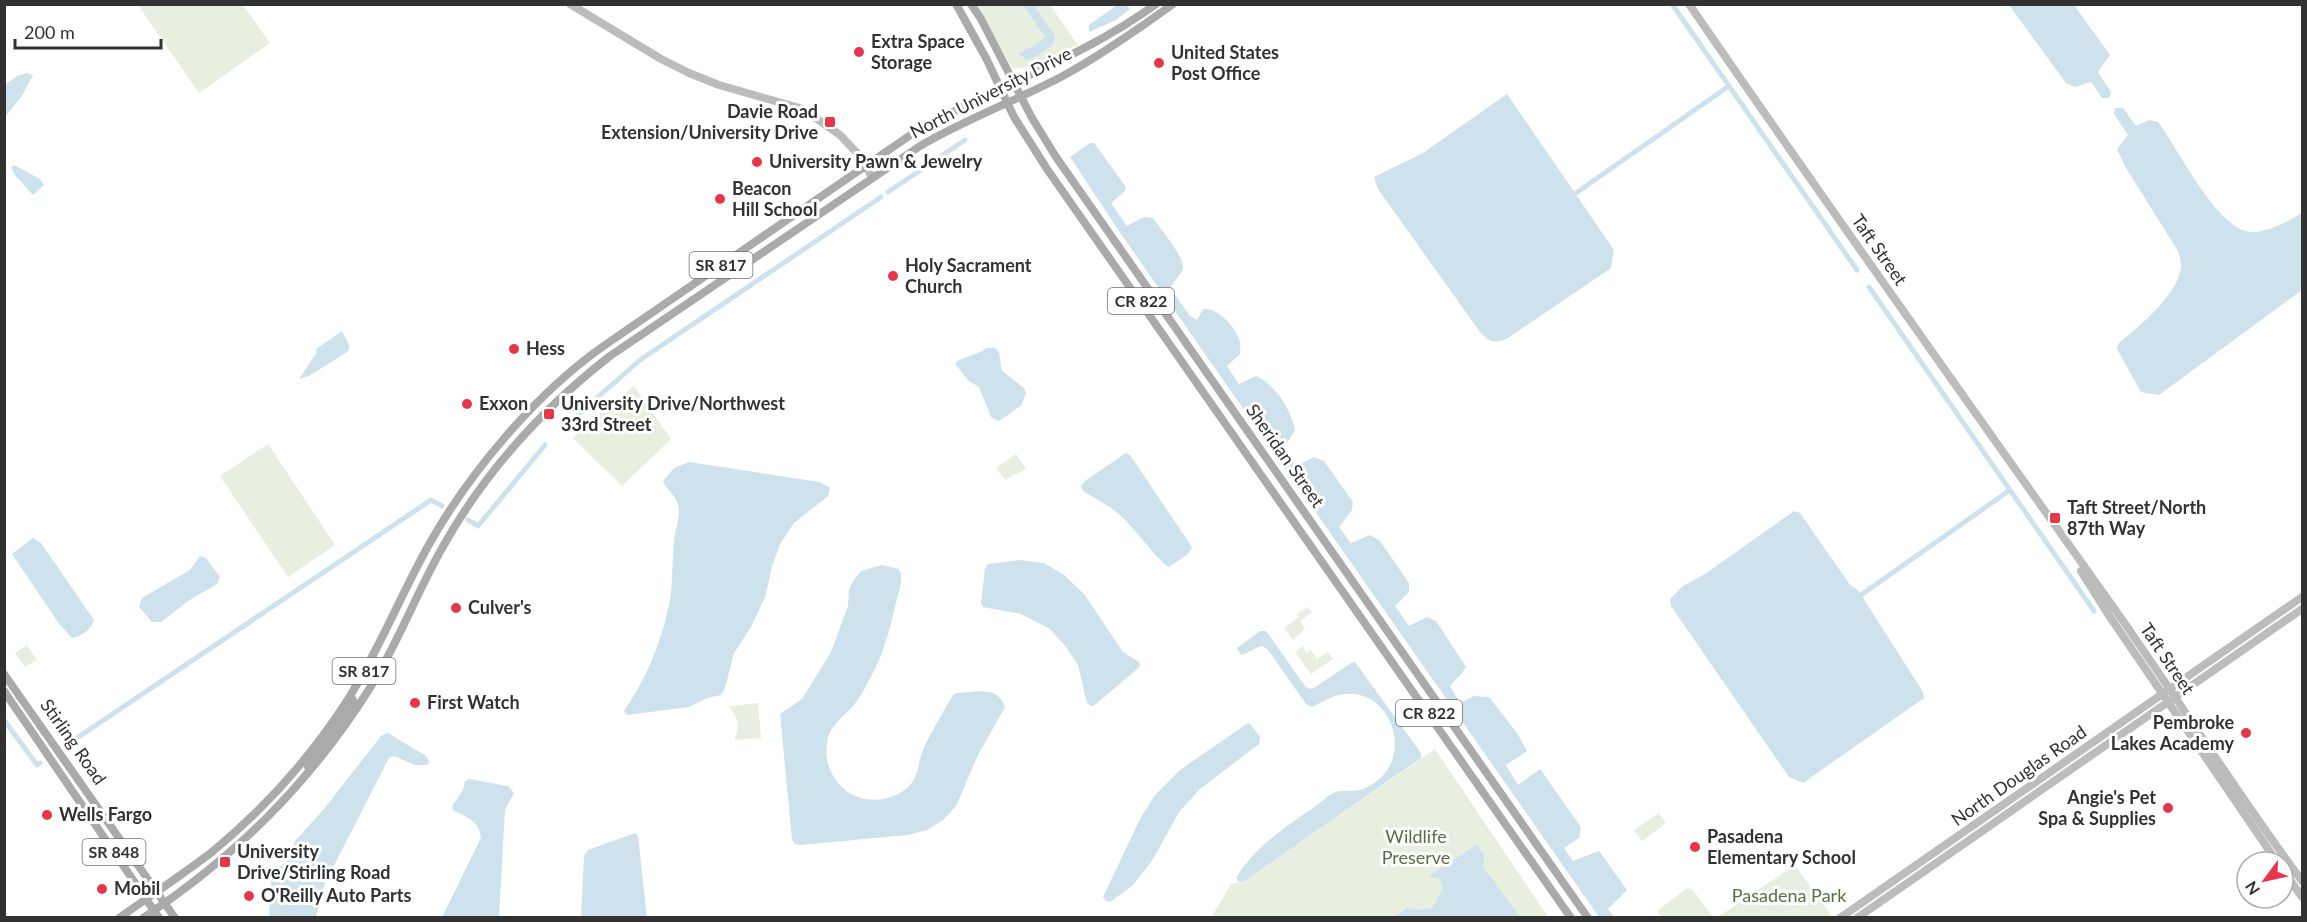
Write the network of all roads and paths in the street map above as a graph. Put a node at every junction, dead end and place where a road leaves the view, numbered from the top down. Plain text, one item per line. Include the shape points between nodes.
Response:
1 (570, 4) edge
2 (956, 4) edge
3 (971, 4) edge
4 (1156, 4) edge
5 (1173, 4) edge
6 (1689, 4) edge
7 (1014, 83) junction
8 (1001, 90) junction
9 (1021, 96) junction
10 (1007, 103) junction
11 (866, 165) junction
12 (872, 177) junction
13 (743, 250) junction
14 (684, 305) junction
15 (2302, 597) edge
16 (2302, 609) edge
17 (2256, 630) junction
18 (2228, 661) junction
19 (4, 674) edge
20 (4, 691) edge
21 (2166, 692) junction
22 (350, 696) junction
23 (2172, 700) junction
24 (34, 733) junction
25 (49, 737) junction
26 (298, 786) junction
27 (2269, 850) edge
28 (2302, 881) edge
29 (157, 891) junction
30 (146, 899) junction
31 (165, 903) junction
32 (156, 914) edge
33 (119, 918) edge
34 (142, 918) edge
35 (176, 918) edge
36 (1571, 918) edge
37 (1587, 918) edge
38 (1840, 918) edge
39 (1857, 918) edge

1 - 11 main road via 688,73 803,109 840,135
2 - 8 main road, Sheridan Street / CR 822
3 - 7 main road, Sheridan Street / CR 822
4 - 7 main road, North University Drive / SR 817 via 1086,48
5 - 9 main road, North University Drive / SR 817 via 1094,59
6 - 21 main road, Taft Street via 2117,612
7 - 8 main road, North University Drive / SR 817
7 - 9 main road, Sheridan Street / CR 822
8 - 10 main road, Sheridan Street / CR 822
8 - 11 main road, North University Drive / SR 817 via 922,128
9 - 10 main road, North University Drive / SR 817
9 - 37 main road, Sheridan Street / CR 822 via 1056,157
10 - 12 main road, North University Drive / SR 817 via 945,131
10 - 36 main road, Sheridan Street / CR 822 via 1047,169
11 - 12 main road
11 - 13 main road, North University Drive / SR 817
12 - 14 main road, North University Drive / SR 817
13 - 14 main road via 729,266 689,293
13 - 22 main road, North University Drive / SR 817 via 602,347 561,381 478,470 423,555
14 - 26 main road, North University Drive / SR 817 via 571,388 489,476 441,550 369,690
15 - 17 main road, North Douglas Road
16 - 18 main road, North Douglas Road
17 - 18 main road via 2231,653
17 - 21 main road, North Douglas Road
18 - 23 main road, North Douglas Road
19 - 25 main road, Stirling Road / SR 848
20 - 24 main road, Stirling Road / SR 848
21 - 23 main road, Taft Street
21 - 38 main road, North Douglas Road
22 - 26 main road via 351,706
22 - 29 main road, North University Drive / SR 817 via 303,760 263,804 212,852
23 - 27 main road, Taft Street
23 - 28 main road, Taft Street
23 - 39 main road, North Douglas Road
24 - 25 main road
24 - 30 main road, Stirling Road / SR 848
25 - 29 main road, Stirling Road / SR 848
26 - 31 main road, North University Drive / SR 817 via 231,853
29 - 30 main road, North University Drive / SR 817
29 - 31 main road, Stirling Road / SR 848
30 - 32 main road, Stirling Road / SR 848
30 - 33 main road, SR 817
31 - 32 main road, SR 817
31 - 35 main road, Stirling Road
32 - 34 main road, SR 817

